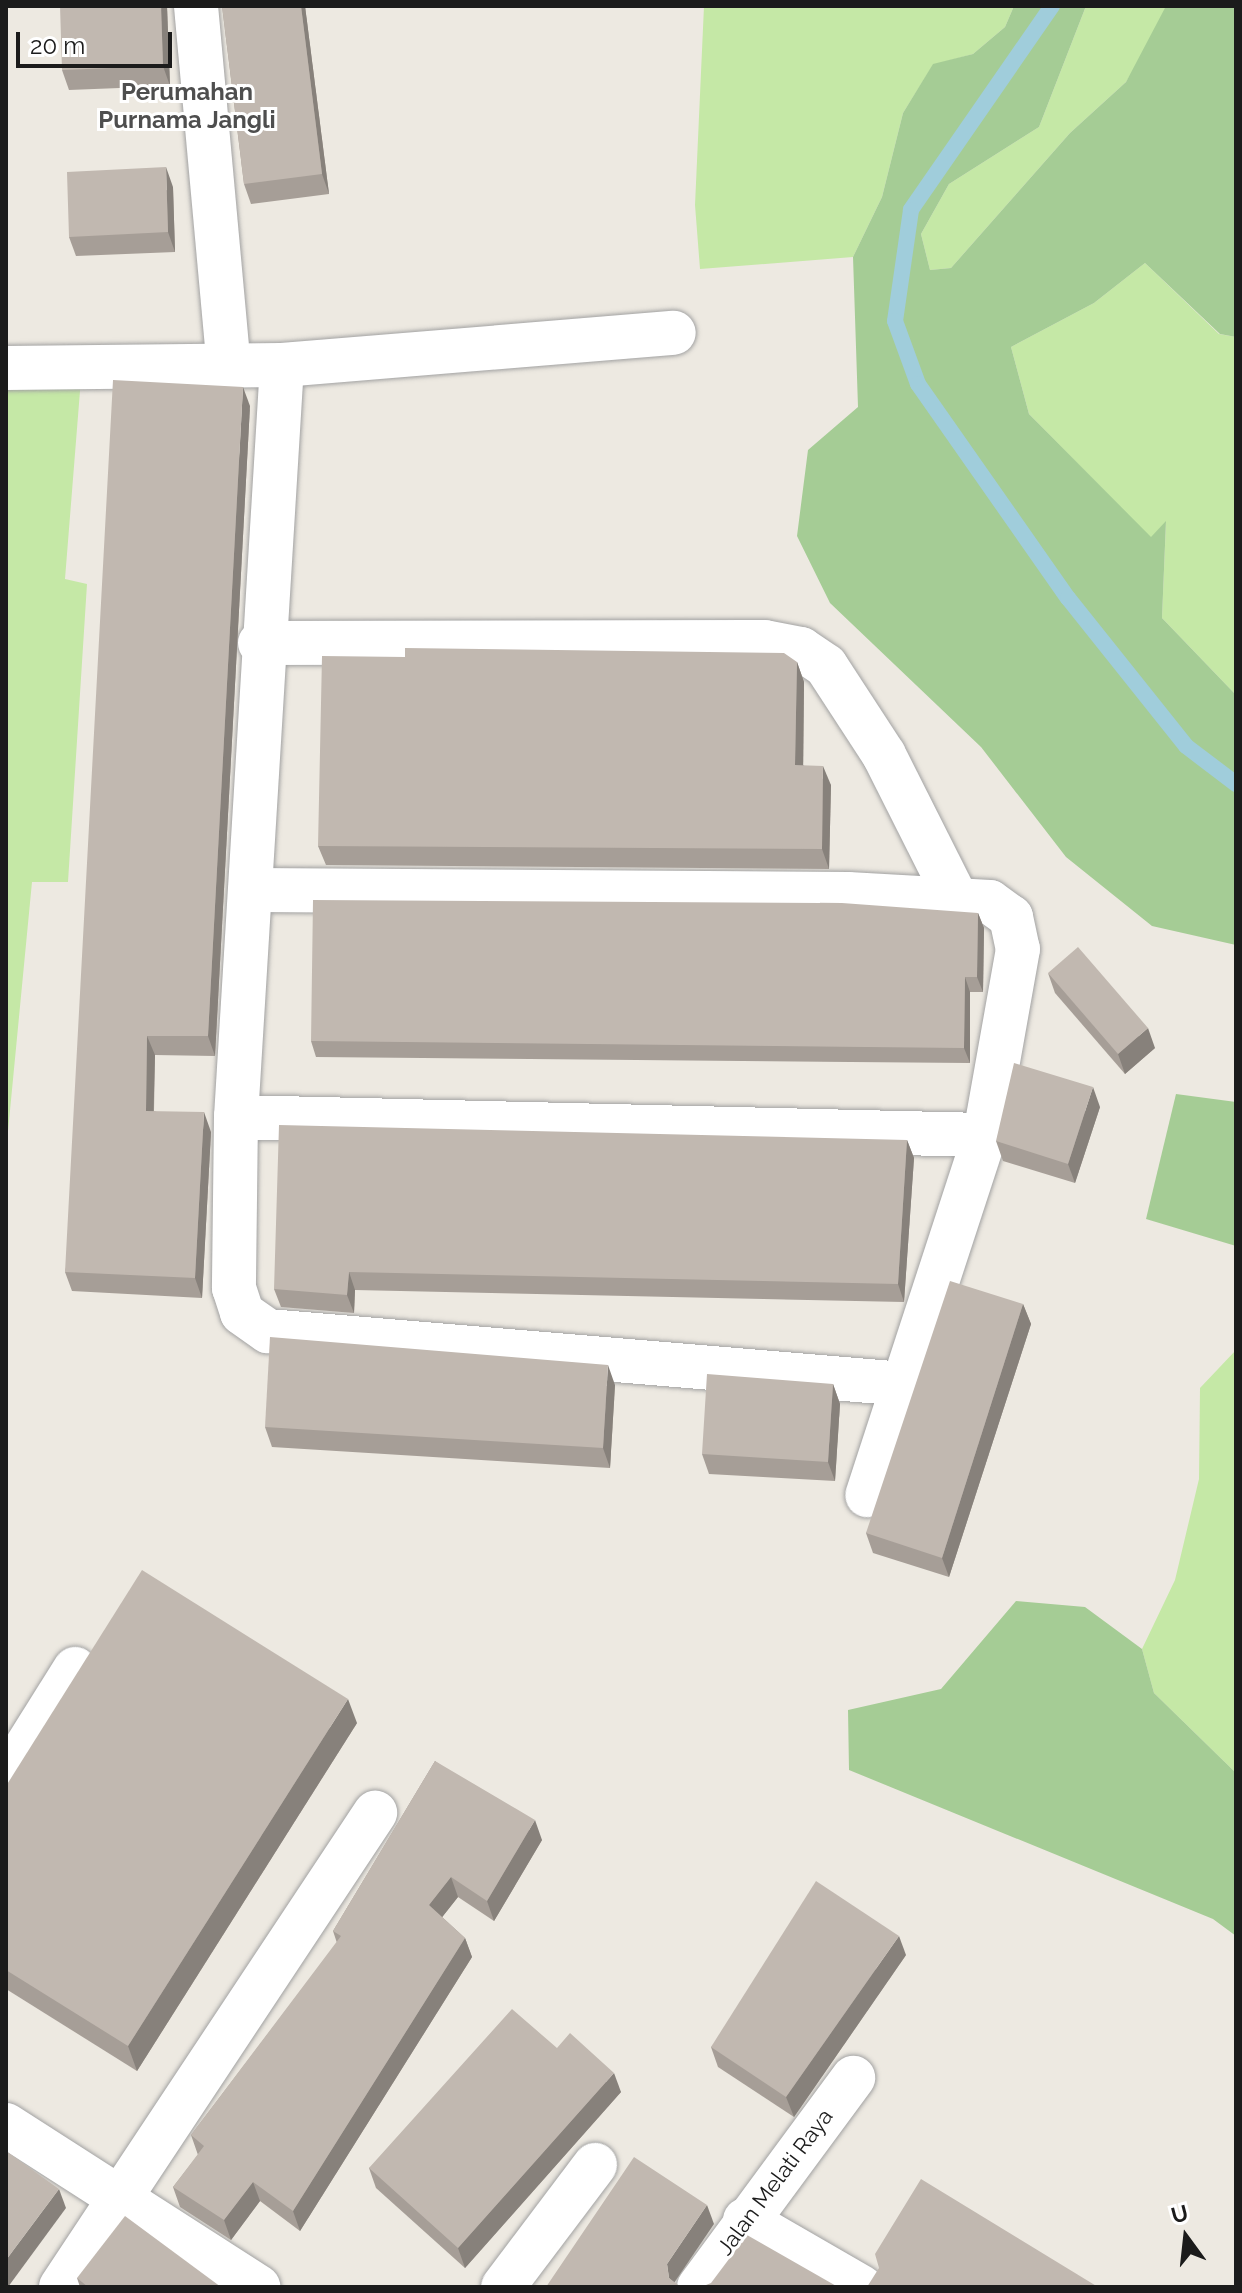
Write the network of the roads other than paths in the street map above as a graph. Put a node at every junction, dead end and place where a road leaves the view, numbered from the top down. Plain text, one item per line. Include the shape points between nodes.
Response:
1 (196, 6) edge
2 (674, 333) dead end
3 (228, 361) junction
4 (282, 365) junction
5 (6, 368) edge
6 (260, 643) junction
7 (254, 890) junction
8 (957, 900) junction
9 (236, 1117) junction
10 (985, 1135) junction
11 (904, 1384) junction
12 (867, 1495) dead end
13 (75, 1669) edge
14 (6, 1779) edge
15 (375, 1813) dead end
16 (853, 2078) dead end
17 (6, 2125) edge
18 (595, 2165) dead end
19 (116, 2200) junction
20 (745, 2220) junction
21 (61, 2287) edge
22 (258, 2287) edge
23 (503, 2287) edge
24 (699, 2287) edge
25 (861, 2287) edge

1 - 3 street
2 - 4 street
3 - 4 street
3 - 5 street
4 - 6 street
6 - 7 street
6 - 8 street via 765,642 801,649 826,666 884,755
7 - 8 street
7 - 9 street
8 - 10 street via 990,902 1011,917 1018,949
9 - 10 street
9 - 11 street via 234,1288 242,1313 268,1331
10 - 11 street
11 - 12 street
13 - 14 street
15 - 19 street
16 - 20 street, Jalan Melati Raya
17 - 19 street
18 - 23 street
19 - 21 street
19 - 22 street
20 - 24 street, Jalan Melati Raya
20 - 25 street

